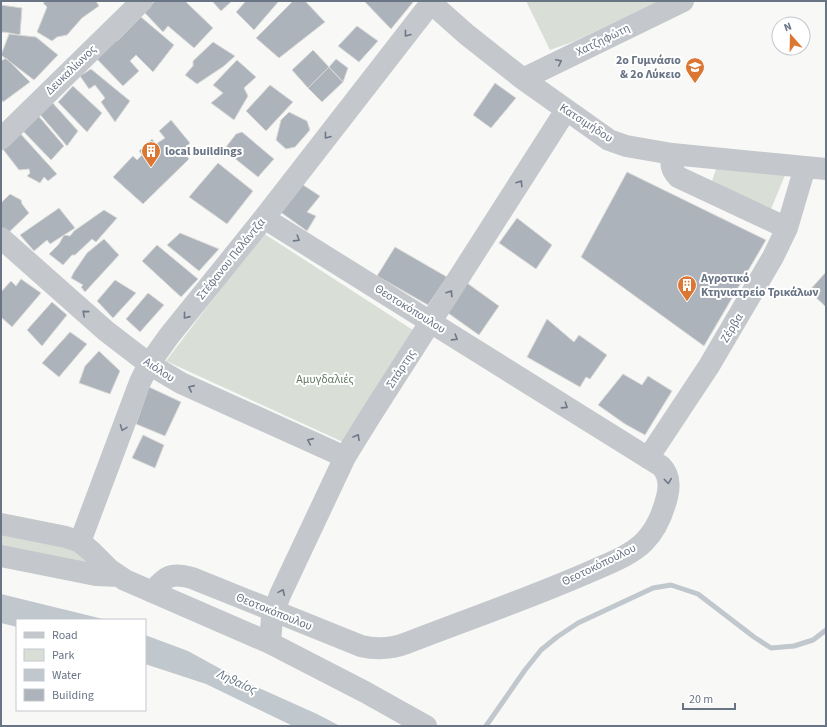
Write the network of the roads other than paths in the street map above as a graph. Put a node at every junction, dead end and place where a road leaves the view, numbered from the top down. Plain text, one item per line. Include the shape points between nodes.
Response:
1 (142, 1) edge
2 (683, 1) edge
3 (430, 2) edge
4 (524, 79) junction
5 (566, 110) junction
6 (1, 139) edge
7 (672, 154) junction
8 (709, 157) junction
9 (816, 168) edge
10 (699, 187) junction
11 (264, 218) junction
12 (787, 228) junction
13 (1, 238) edge
14 (431, 323) junction
15 (150, 364) junction
16 (345, 457) junction
17 (648, 458) junction
18 (1, 524) edge
19 (80, 542) junction
20 (1, 556) edge
21 (119, 576) junction
22 (152, 592) junction
23 (274, 612) junction
24 (270, 643) junction
25 (426, 726) edge

1 - 6 street, Δευκαλίωνος
4 -> 2 street, Χατζηφώτη
3 - 4 street, Κατσιμήδου
3 -> 11 street, Στέφανου Παλάντζα
4 - 5 street, Κατσιμήδου
5 - 7 street, Κατσιμήδου via 609,140 626,146
14 -> 5 street, Σπάρτης
7 - 8 street, Κατσιμήδου
7 - 10 street via 674,173
8 - 9 street, Κατσιμήδου
8 - 10 street
9 - 12 street, Ζέρβα
10 - 12 street
11 -> 14 street, Θεοτοκόπουλου
11 -> 15 street, Στέφανου Παλάντζα via 169,336
12 - 17 street, Ζέρβα via 763,277 709,366
15 -> 13 street, Αιόλου via 106,331
16 -> 14 street, Σπάρτης
14 -> 17 street, Θεοτοκόπουλου
16 -> 15 street, Αιόλου via 181,383
15 -> 19 street, Στέφανου Παλάντζα via 140,382
23 -> 16 street, Σπάρτης
17 -> 23 street, Θεοτοκόπουλου via 663,468 669,483 664,508 651,534 644,543 626,554 560,585 387,649 361,646
18 - 19 street
19 - 21 street
20 - 21 street via 96,575
21 - 22 street
22 - 23 street, Θεοτοκόπουλου via 162,580 180,575
22 - 24 street
23 - 24 street, Σπάρτης
24 - 25 street

